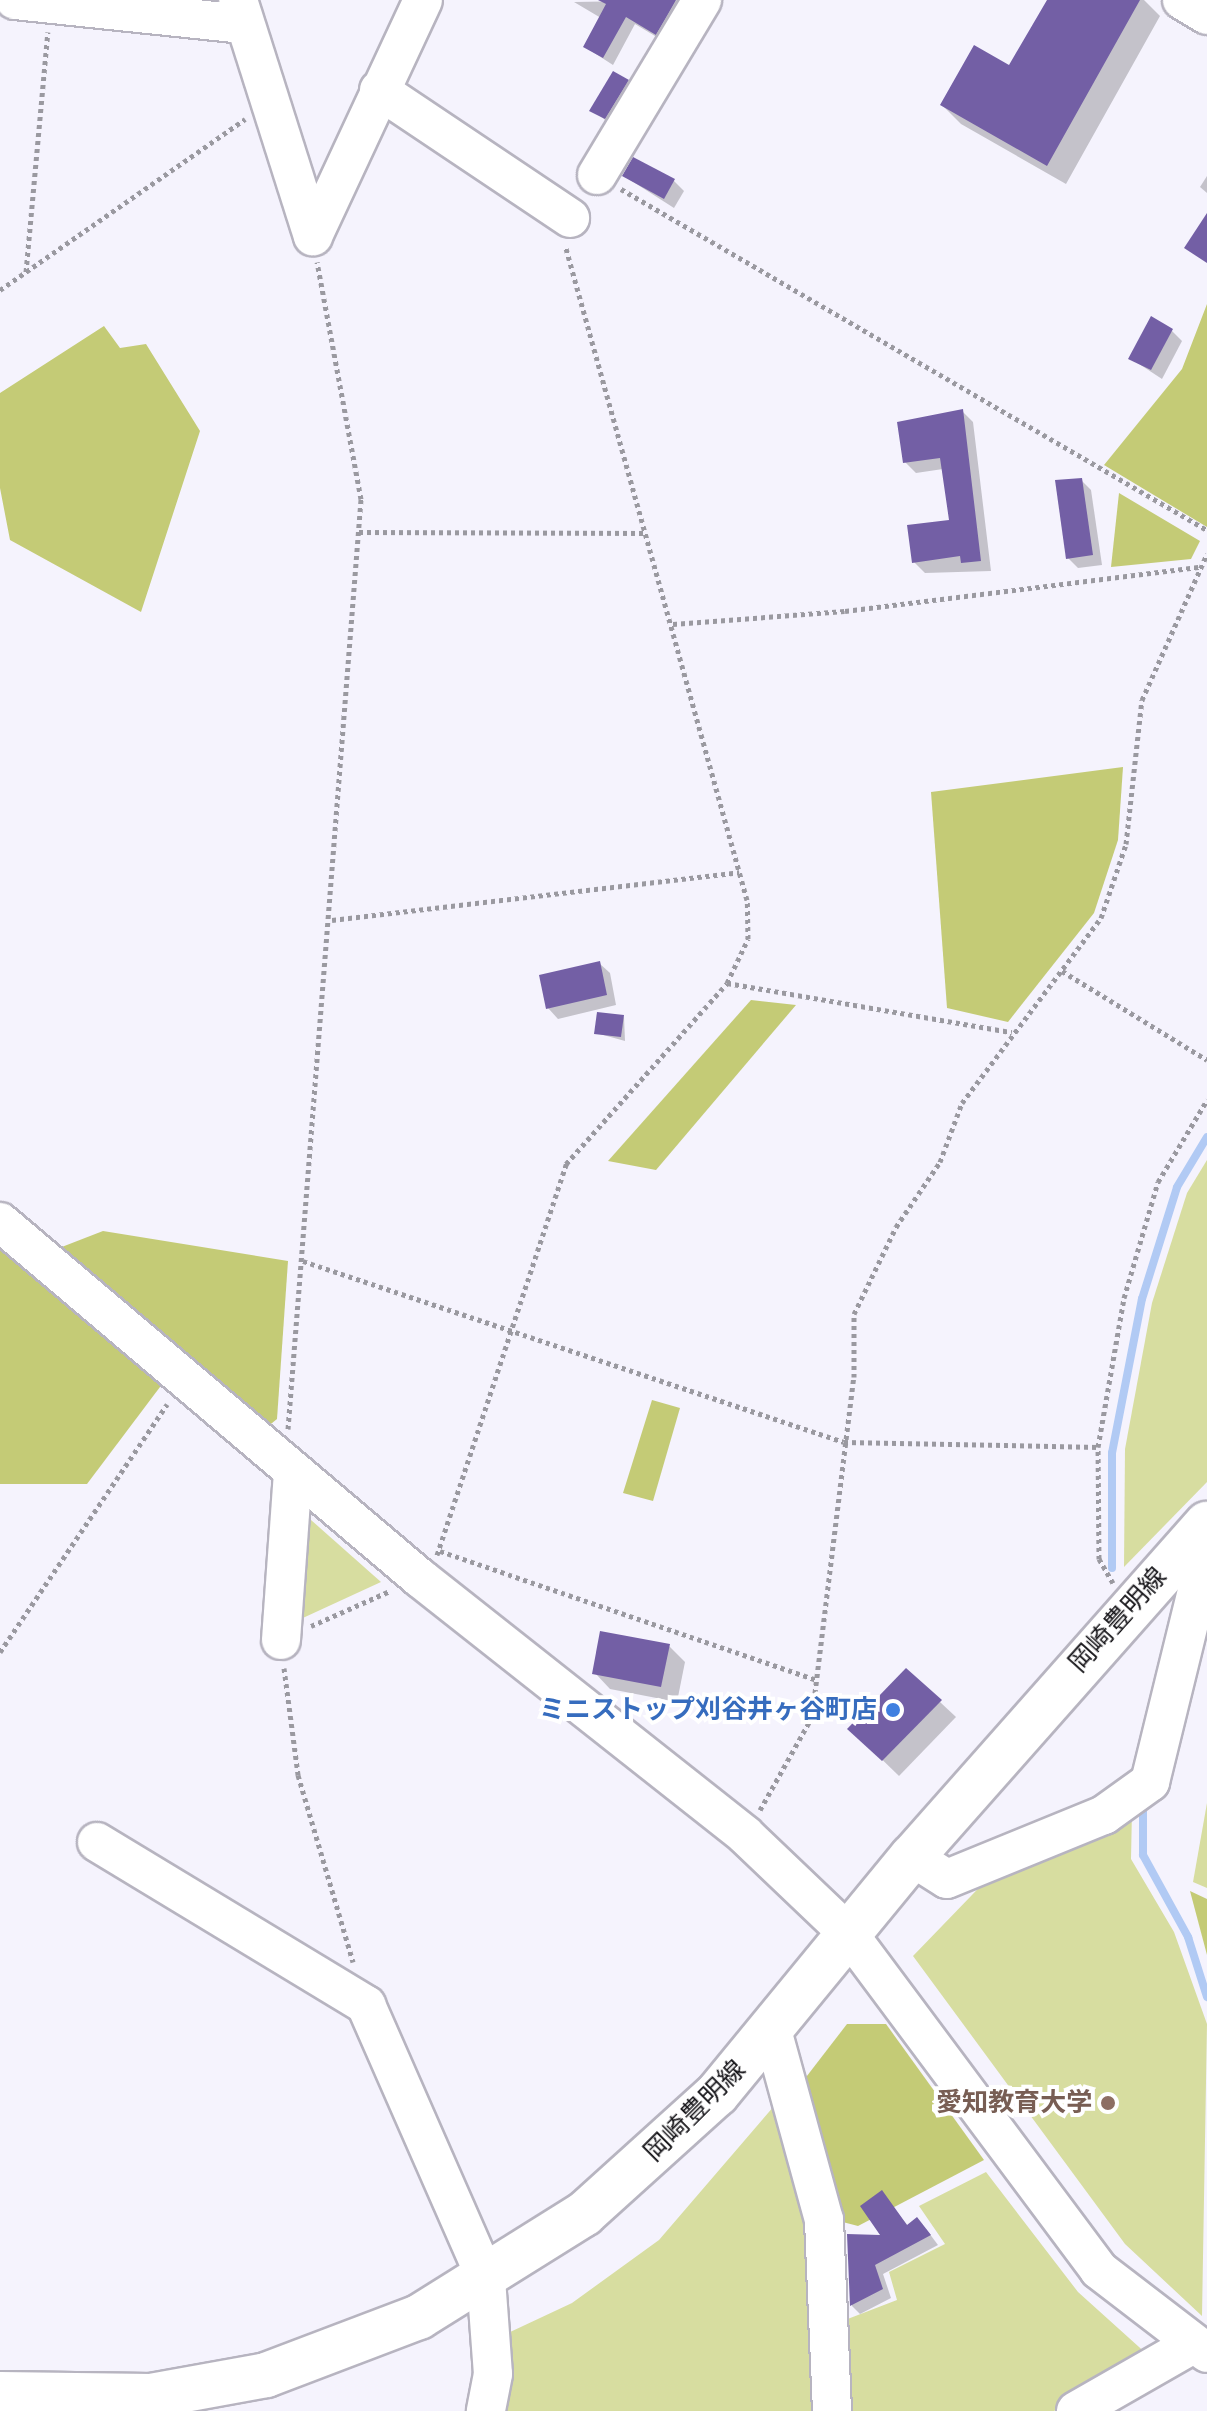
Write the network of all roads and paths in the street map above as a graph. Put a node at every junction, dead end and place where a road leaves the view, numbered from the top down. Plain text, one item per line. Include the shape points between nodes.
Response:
1 (423, 0) edge
2 (702, 0) edge
3 (1182, 0) edge
4 (33, 2) edge
5 (240, 12) edge
6 (1207, 15) edge
7 (379, 90) junction
8 (269, 103) junction
9 (597, 175) joint
10 (570, 218) joint
11 (313, 236) junction
12 (26, 273) junction
13 (0, 290) edge
14 (1207, 530) edge
15 (359, 532) junction
16 (647, 533) junction
17 (1207, 554) edge
18 (1201, 567) junction
19 (673, 624) junction
20 (739, 872) junction
21 (332, 920) junction
22 (1062, 971) junction
23 (727, 983) junction
24 (1012, 1032) junction
25 (1207, 1060) edge
26 (1207, 1100) edge
27 (0, 1222) edge
28 (303, 1261) junction
29 (510, 1335) junction
30 (183, 1380) junction
31 (844, 1442) junction
32 (1098, 1447) junction
33 (285, 1463) junction
34 (1205, 1526) edge
35 (430, 1564) junction
36 (1127, 1608) junction
37 (281, 1640) junction
38 (0, 1652) edge
39 (817, 1680) junction
40 (745, 1835) junction
41 (97, 1842) dead end
42 (912, 1857) junction
43 (848, 1933) junction
44 (366, 2005) junction
45 (772, 2030) junction
46 (486, 2279) junction
47 (1200, 2348) edge
48 (0, 2394) edge
49 (486, 2411) edge
50 (832, 2411) edge
51 (1076, 2411) edge

1 - 7 street
2 - 9 street
3 - 6 street
4 - 5 street
4 - 12 path
5 - 8 street
7 - 10 street
7 - 11 street
8 - 11 street
8 - 12 path
9 - 14 path
10 - 16 path via 565,244
11 - 15 path via 361,499
12 - 13 path
15 - 16 path
15 - 21 path
16 - 19 path
17 - 18 path
18 - 19 path
18 - 22 path via 1142,700 1126,844 1101,918
19 - 20 path
20 - 21 path
20 - 23 path via 748,939
21 - 28 path
22 - 24 path
22 - 25 path
23 - 24 path
23 - 29 path via 566,1164
24 - 31 path via 962,1103 940,1162 896,1227 854,1314
26 - 32 path via 1158,1182 1124,1298
27 - 30 street
28 - 29 path
28 - 33 path
29 - 31 path
29 - 35 path
30 - 33 street
30 - 38 path
31 - 32 path
31 - 39 path
32 - 36 path via 1099,1559
33 - 35 street
33 - 37 street
34 - 36 main road, 岡崎豊明線
34 - 42 street via 1179,1681 1150,1782 1104,1815 947,1879
35 - 37 path
35 - 39 path
35 - 40 street
36 - 42 main road, 岡崎豊明線
37 - 44 path via 298,1775
39 - 40 path via 812,1717
40 - 43 street
41 - 44 street
42 - 43 main road, 岡崎豊明線
43 - 45 main road, 岡崎豊明線
43 - 47 street via 1099,2270
44 - 46 street
45 - 46 main road, 岡崎豊明線 via 643,2164
45 - 50 street via 824,2220
46 - 48 main road, 岡崎豊明線 via 376,2337 266,2375 151,2396
46 - 49 street via 493,2374
47 - 51 street

